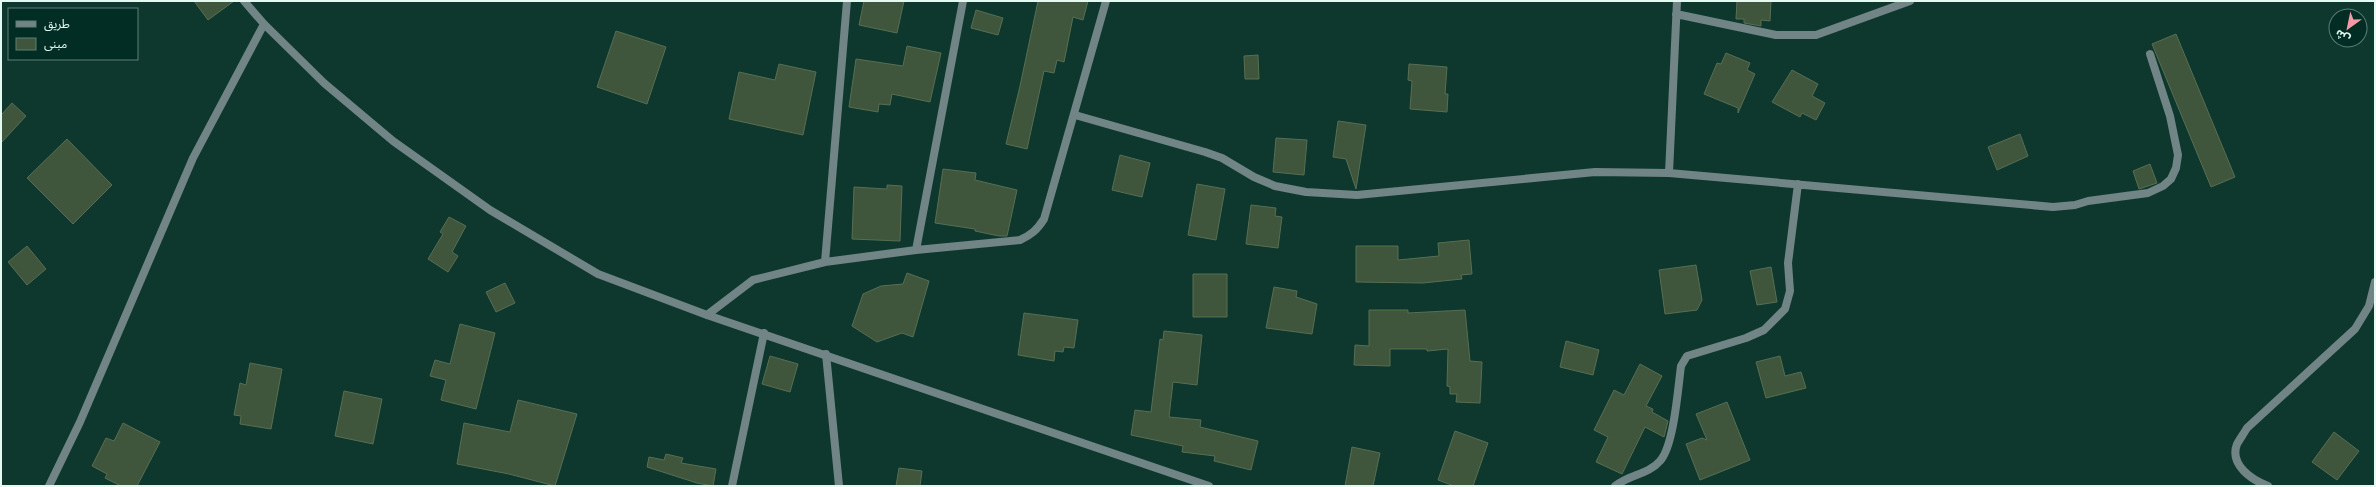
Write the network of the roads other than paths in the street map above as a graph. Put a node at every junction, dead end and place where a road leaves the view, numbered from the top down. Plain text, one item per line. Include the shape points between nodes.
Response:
1 (244, 1) edge
2 (847, 1) edge
3 (963, 1) edge
4 (1106, 1) edge
5 (1677, 1) edge
6 (1910, 1) edge
7 (1676, 14) junction
8 (264, 24) junction
9 (2150, 54) dead end
10 (1075, 115) junction
11 (1669, 173) junction
12 (1798, 184) junction
13 (916, 250) junction
14 (824, 262) junction
15 (2375, 282) edge
16 (707, 314) junction
17 (764, 333) junction
18 (826, 354) junction
19 (49, 486) edge
20 (732, 486) edge
21 (839, 486) edge
22 (1209, 486) edge
23 (1615, 486) edge
24 (2268, 486) edge

1 - 8 street
2 - 14 street
3 - 13 street
4 - 10 street
5 - 7 street
6 - 7 street via 1816,34 1776,35
7 - 11 street
8 - 16 street via 324,83 393,141 490,210 598,274
8 - 19 street via 193,158 80,422
9 - 12 street via 2170,116 2178,155 2171,179 2148,193 2052,207
10 - 11 street via 1205,152 1222,158 1275,186 1306,192 1357,195 1595,172
10 - 13 street via 1044,219 1038,230 1020,240
11 - 12 street
12 - 23 street via 1788,263 1790,291 1785,309 1764,330 1687,356 1681,366 1669,446 1661,461
13 - 14 street
14 - 16 street via 753,280
15 - 24 street via 2369,306 2355,329 2247,428 2237,445 2238,464 2244,472
16 - 17 street
17 - 18 street
17 - 20 street
18 - 21 street
18 - 22 street

